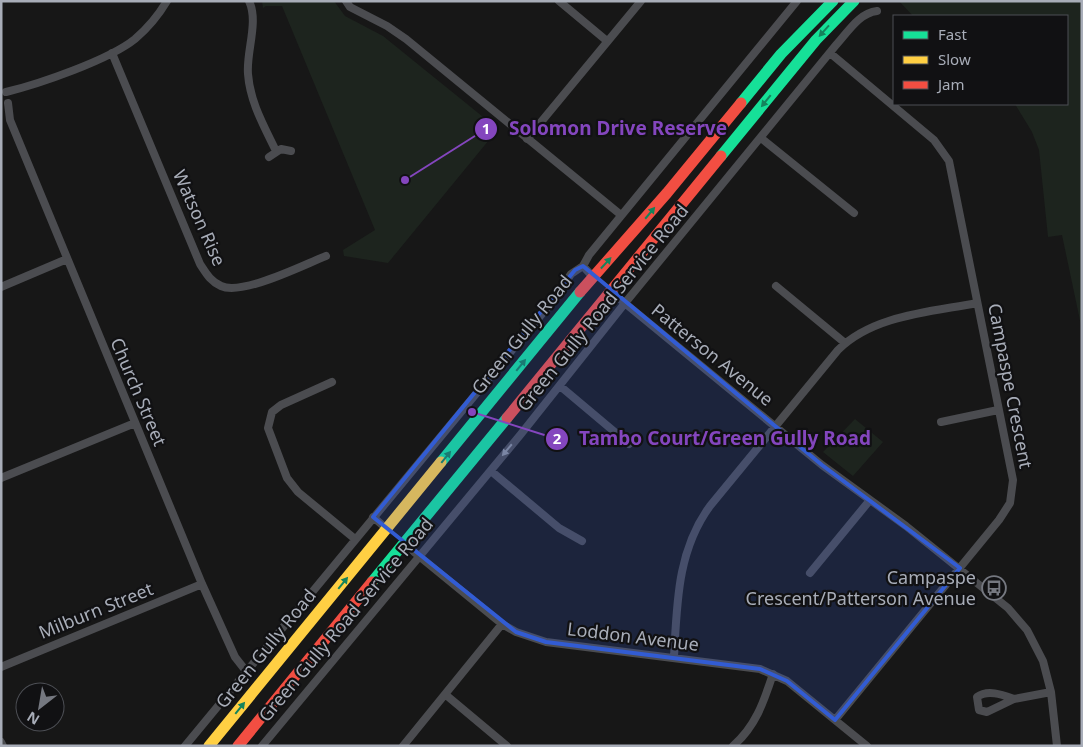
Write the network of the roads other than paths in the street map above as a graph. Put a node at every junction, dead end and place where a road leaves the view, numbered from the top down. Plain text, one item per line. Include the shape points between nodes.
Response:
1 (167, 1) edge
2 (249, 1) edge
3 (346, 1) edge
4 (559, 1) edge
5 (641, 1) edge
6 (797, 1) edge
7 (834, 1) edge
8 (854, 1) edge
9 (877, 11) dead end
10 (607, 41) junction
11 (112, 53) junction
12 (830, 53) junction
13 (4, 97) edge
14 (761, 138) junction
15 (528, 139) junction
16 (276, 151) junction
17 (291, 151) dead end
18 (270, 157) dead end
19 (854, 214) dead end
20 (621, 216) junction
21 (326, 256) dead end
22 (67, 259) junction
23 (583, 266) junction
24 (593, 277) junction
25 (776, 286) dead end
26 (1, 287) edge
27 (610, 290) junction
28 (978, 302) junction
29 (625, 303) junction
30 (845, 343) junction
31 (332, 382) dead end
32 (560, 386) junction
33 (998, 410) junction
34 (941, 422) dead end
35 (135, 423) junction
36 (776, 427) junction
37 (629, 444) dead end
38 (491, 471) junction
39 (1, 478) edge
40 (870, 500) junction
41 (374, 517) junction
42 (387, 529) junction
43 (355, 539) junction
44 (582, 541) dead end
45 (403, 543) junction
46 (419, 556) junction
47 (960, 568) junction
48 (810, 573) dead end
49 (202, 584) junction
50 (502, 624) junction
51 (674, 657) junction
52 (1, 666) edge
53 (246, 671) junction
54 (773, 674) junction
55 (1051, 692) junction
56 (446, 695) junction
57 (1014, 698) dead end
58 (835, 720) junction
59 (185, 746) edge
60 (209, 746) edge
61 (238, 746) edge
62 (262, 746) edge
63 (403, 746) edge
64 (507, 746) edge
65 (733, 746) edge
66 (867, 746) edge
67 (1057, 746) edge

1 - 11 street via 144,31
2 - 16 street via 252,11 248,56 250,91
3 - 15 street via 355,10 406,40
4 - 10 street
5 - 10 street
6 - 20 street
24 -> 7 main road, Green Gully Road via 781,54
8 -> 27 main road via 816,40
9 - 12 street, Green Gully Road Service Road via 866,13
10 - 15 street
11 - 13 street
11 - 21 street, Watson Rise via 200,264 210,279 235,289
12 - 14 street, Green Gully Road Service Road
12 - 28 street, Campaspe Crescent via 934,140 949,161
13 - 22 street, Church Street via 10,120
14 - 19 street
14 - 29 street, Green Gully Road Service Road
15 - 20 street
16 - 17 street
16 - 18 street
20 - 23 street
22 - 26 street
22 - 35 street, Church Street
23 - 24 street, Green Gully Road Service Road
23 - 41 street via 570,274 556,297
24 - 27 main road
42 -> 24 main road, Green Gully Road
25 - 30 street
27 - 29 street, Patterson Avenue
27 - 45 main road
28 - 30 street via 880,324
28 - 33 street, Campaspe Crescent
29 - 32 street, Green Gully Road Service Road
29 - 36 street, Patterson Avenue
30 - 36 street
31 - 43 street via 280,405 272,412 268,428 287,478 298,492
32 - 37 street
32 -> 38 street, Green Gully Road Service Road
33 - 34 street
33 - 47 street, Campaspe Crescent via 1014,480 1012,496 999,520
35 - 39 street
35 - 49 street, Church Street
36 - 40 street, Patterson Avenue
36 - 51 street via 710,506 688,544 679,590
38 - 44 street via 559,528
38 - 46 street, Green Gully Road Service Road
40 - 47 street, Patterson Avenue
40 - 48 street
41 - 42 street
41 - 43 street
42 - 45 main road
60 -> 42 main road, Green Gully Road
43 - 53 street
45 - 46 street, Loddon Avenue
45 - 61 main road
46 - 50 street, Loddon Avenue
46 - 62 street, Green Gully Road Service Road
47 - 55 street, Patterson Avenue via 1008,608 1028,630 1043,661
47 - 58 street, Campaspe Crescent
49 - 52 street, Milburn Street
49 - 53 street, Church Street via 235,657
50 - 51 street, Loddon Avenue via 546,642
50 - 56 street
51 - 54 street, Loddon Avenue via 747,666
53 - 59 street
54 - 58 street, Loddon Avenue
54 - 65 street via 757,716
55 - 57 street
55 - 67 street, Patterson Avenue
56 - 63 street
56 - 64 street
58 - 66 street, Loddon Avenue

